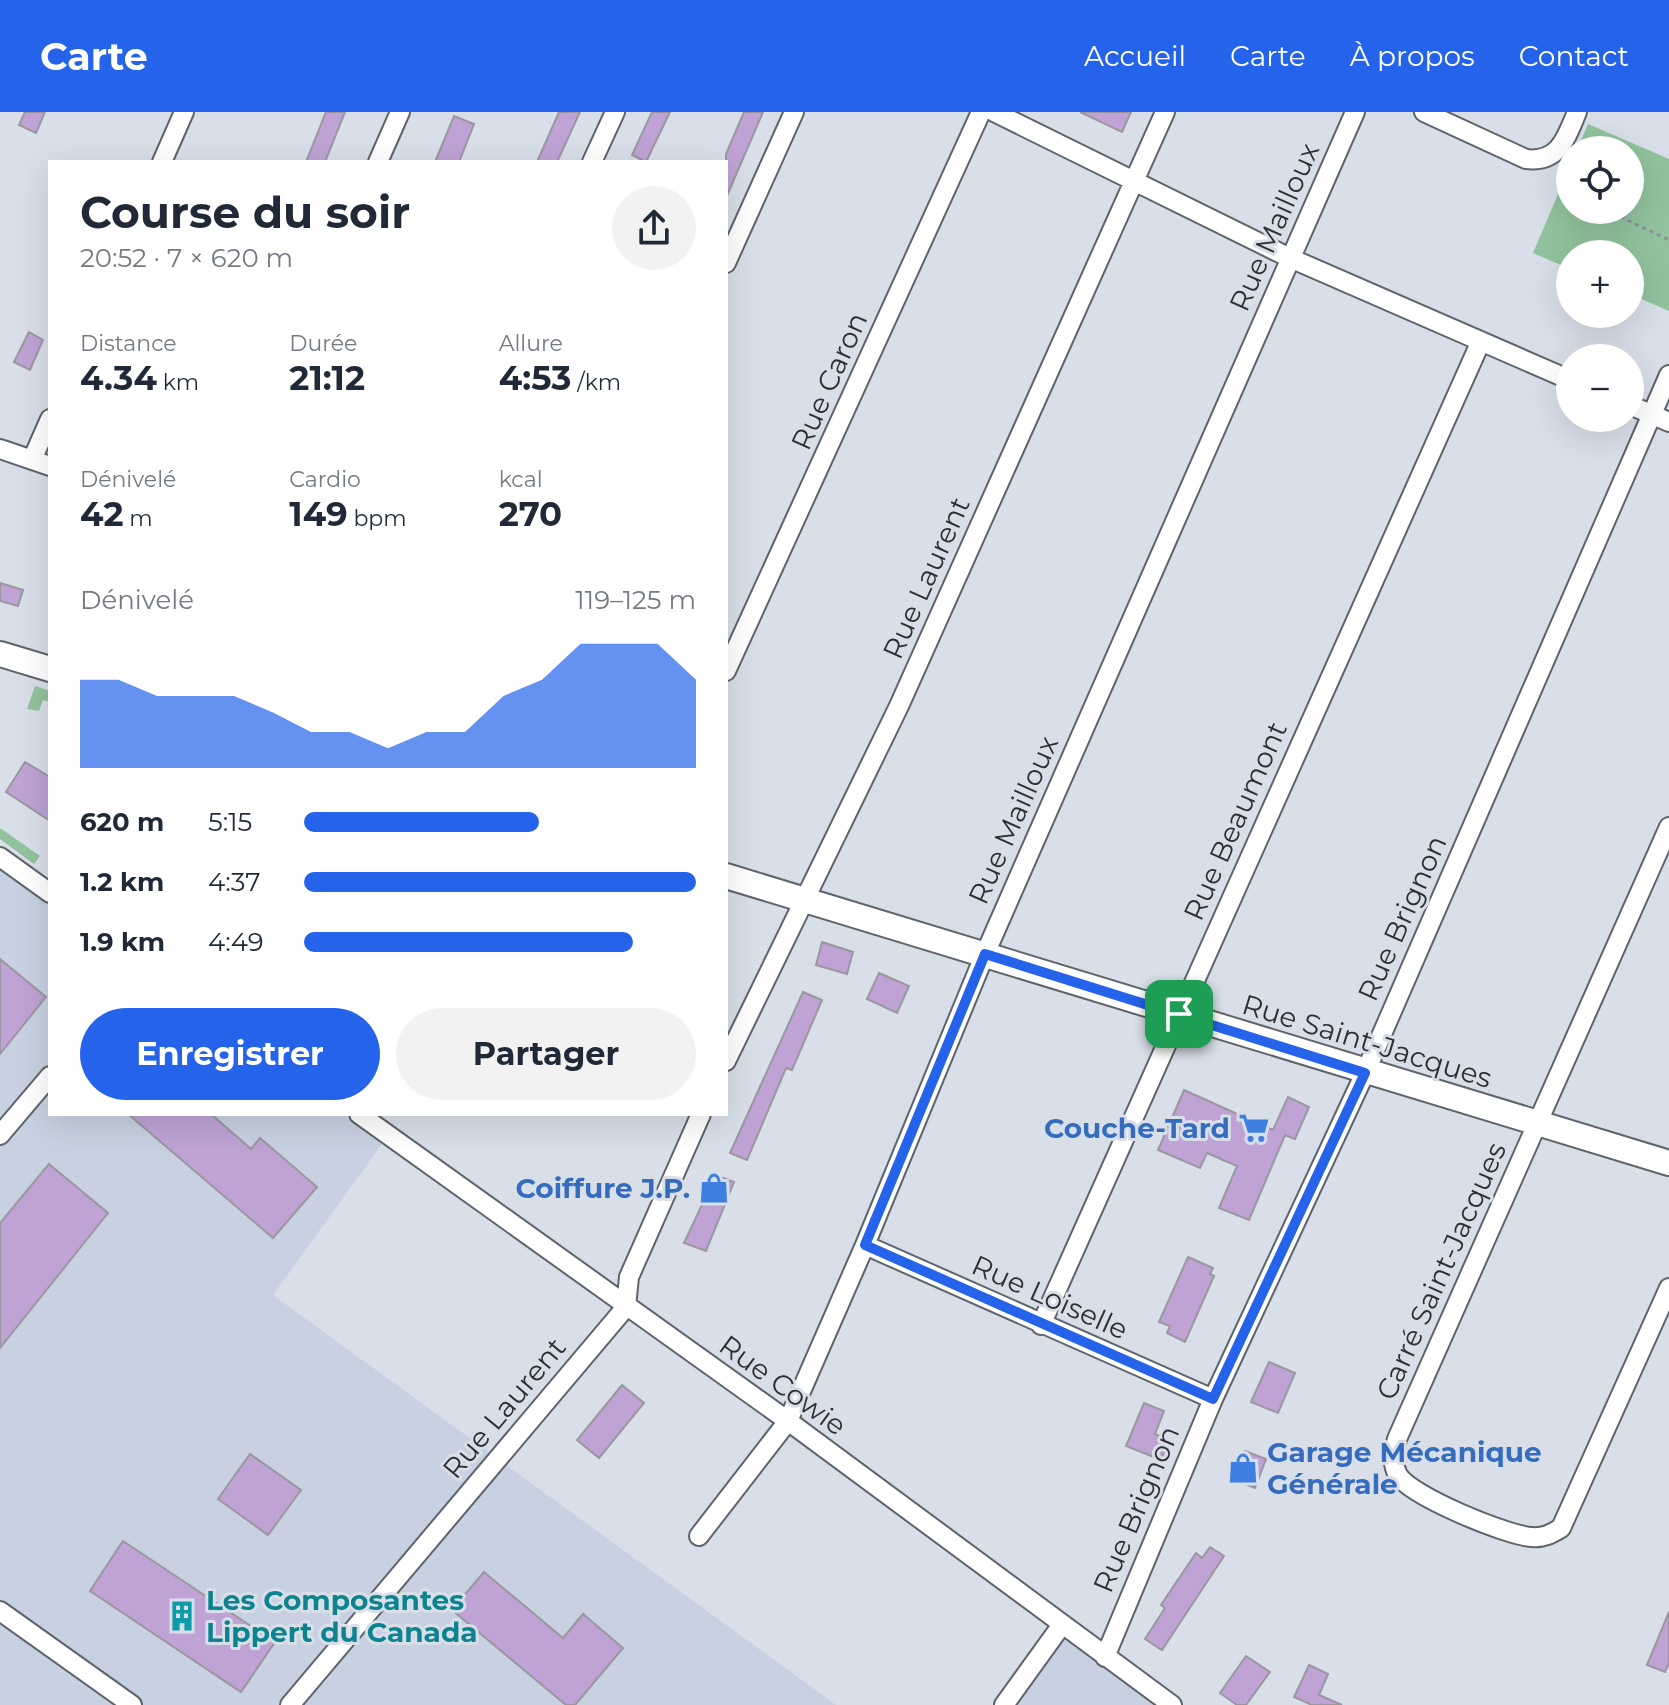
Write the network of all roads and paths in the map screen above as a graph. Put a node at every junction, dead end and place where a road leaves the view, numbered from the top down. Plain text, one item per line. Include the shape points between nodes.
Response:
1 (184, 112) edge
2 (400, 112) edge
3 (615, 112) edge
4 (794, 112) edge
5 (981, 112) edge
6 (994, 112) edge
7 (1165, 112) edge
8 (1355, 112) edge
9 (1424, 112) edge
10 (1577, 112) edge
11 (163, 160) edge
12 (379, 160) edge
13 (593, 160) edge
14 (1135, 179) junction
15 (1635, 224) edge
16 (1669, 240) edge
17 (1290, 258) junction
18 (728, 259) edge
19 (1481, 341) junction
20 (1556, 374) edge
21 (1669, 375) edge
22 (1661, 419) edge
23 (48, 429) edge
24 (0, 449) edge
25 (41, 463) edge
26 (0, 654) edge
27 (728, 667) edge
28 (48, 668) edge
29 (1669, 827) edge
30 (0, 857) edge
31 (728, 877) edge
32 (48, 892) edge
33 (802, 900) junction
34 (985, 954) junction
35 (1179, 1014) junction
36 (728, 1057) edge
37 (1365, 1073) junction
38 (48, 1078) edge
39 (362, 1116) edge
40 (700, 1116) edge
41 (1538, 1124) junction
42 (0, 1135) edge
43 (1669, 1163) edge
44 (865, 1245) junction
45 (1669, 1288) edge
46 (626, 1307) junction
47 (1041, 1325) junction
48 (1213, 1399) junction
49 (788, 1421) junction
50 (699, 1536) dead end
51 (0, 1611) edge
52 (1061, 1626) junction
53 (1105, 1657) junction
54 (132, 1705) edge
55 (290, 1705) edge
56 (1004, 1705) edge
57 (1172, 1705) edge

1 - 11 street
2 - 12 street
3 - 13 street
4 - 18 street
5 - 27 street, Rue Caron
6 - 14 street
7 - 14 street, Rue Laurent
8 - 17 street, Rue Mailloux
9 - 10 street via 1538,160 1559,150
14 - 17 street
14 - 33 street, Rue Laurent via 899,706
15 - 16 path
17 - 19 street
17 - 34 street, Rue Mailloux
19 - 20 street
19 - 35 street, Rue Beaumont
21 - 22 street, Rue Brignon
22 - 37 street, Rue Brignon
23 - 25 street
24 - 25 street
26 - 28 main road
29 - 41 street
30 - 32 street
31 - 33 main road, Rue Saint-Jacques
33 - 34 main road, Rue Saint-Jacques
33 - 36 street, Rue Laurent
34 - 35 main road, Rue Saint-Jacques
34 - 44 street, Rue Mailloux
35 - 37 main road, Rue Saint-Jacques
35 - 47 street, Rue Beaumont
37 - 41 main road, Rue Saint-Jacques
37 - 48 street, Rue Brignon
38 - 42 street
39 - 46 street, Rue Cowie
40 - 46 street via 629,1277
41 - 43 main road, Rue Saint-Jacques
41 - 45 street, Carré Saint-Jacques via 1397,1439 1393,1464 1399,1477 1416,1492 1520,1536 1549,1535 1561,1528
44 - 47 street, Rue Loiselle
44 - 49 street, Rue Mailloux
46 - 49 street, Rue Cowie
46 - 55 street, Rue Laurent
47 - 48 street, Rue Loiselle
48 - 53 street, Rue Brignon
49 - 50 street, Rue Mailloux
49 - 52 street, Rue Cowie
51 - 54 street
52 - 53 street, Rue Cowie
52 - 56 street
53 - 57 street, Rue Cowie

